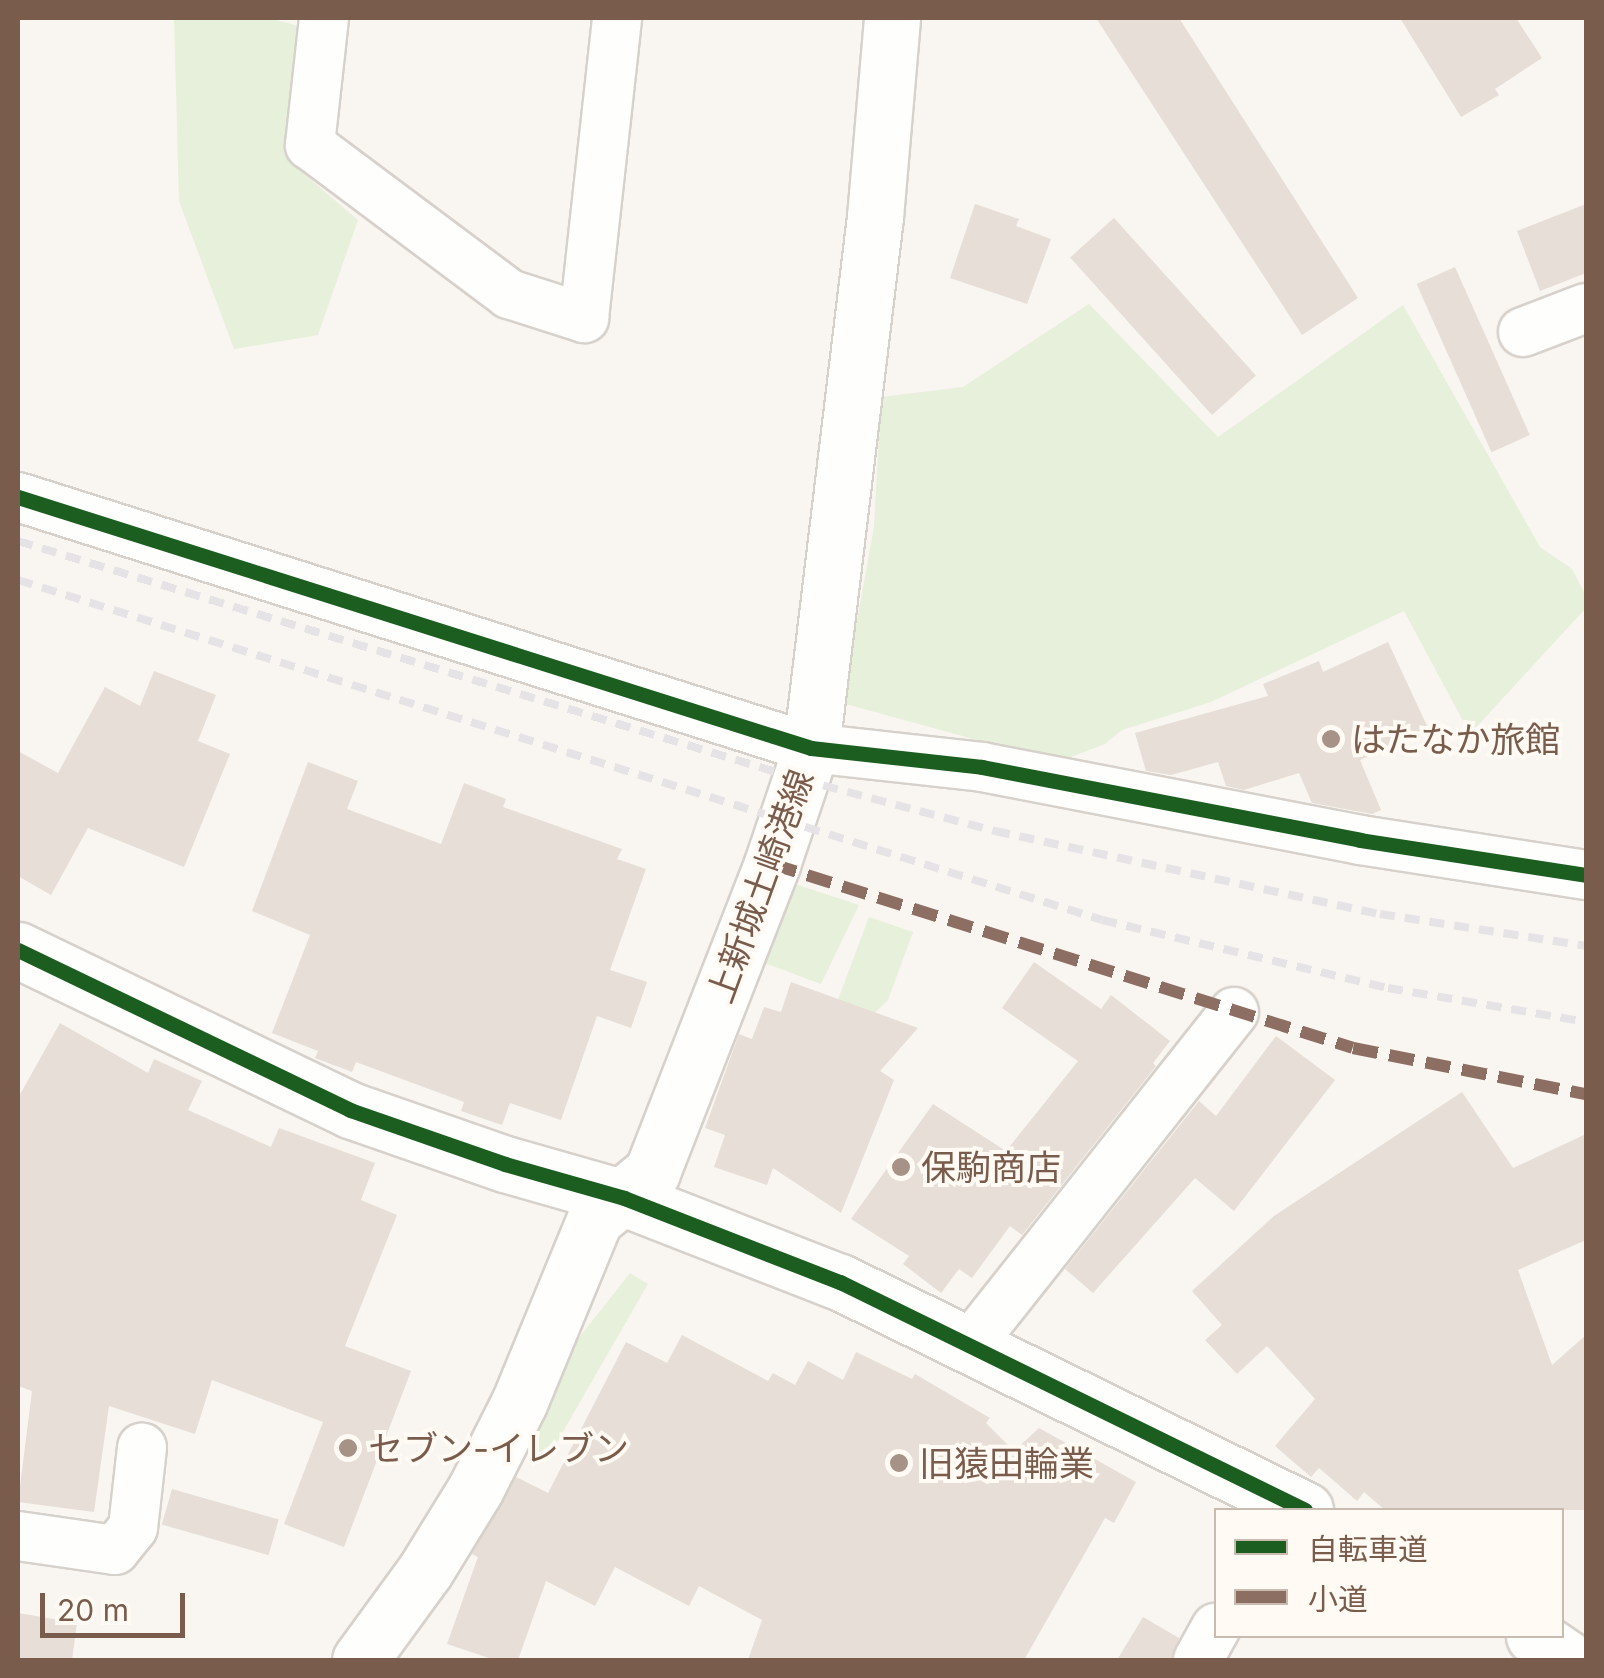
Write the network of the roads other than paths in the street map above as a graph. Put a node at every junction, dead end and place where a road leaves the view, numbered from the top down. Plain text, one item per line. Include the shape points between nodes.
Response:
1 (324, 18) edge
2 (617, 18) edge
3 (892, 18) edge
4 (1586, 308) edge
5 (1523, 332) dead end
6 (18, 497) edge
7 (811, 748) junction
8 (1586, 875) edge
9 (19, 954) edge
10 (1234, 1012) dead end
11 (624, 1198) junction
12 (970, 1345) junction
13 (142, 1448) dead end
14 (1292, 1508) edge
15 (18, 1536) edge
16 (1214, 1632) edge
17 (1537, 1638) edge
18 (360, 1660) edge
19 (1198, 1660) edge
20 (1569, 1660) edge

1 - 2 street via 310,145 509,294 584,318
3 - 7 main road, 上新城土崎港線 via 875,217
4 - 5 street
6 - 7 street
7 - 8 street via 982,766 1360,840
7 - 11 main road, 上新城土崎港線 via 652,1172
9 - 11 main road via 350,1110
10 - 12 street
11 - 12 main road via 840,1282
11 - 18 main road, 上新城土崎港線 via 595,1219 476,1488
12 - 14 main road
13 - 15 street via 134,1528 115,1550
16 - 19 street
17 - 20 main road

